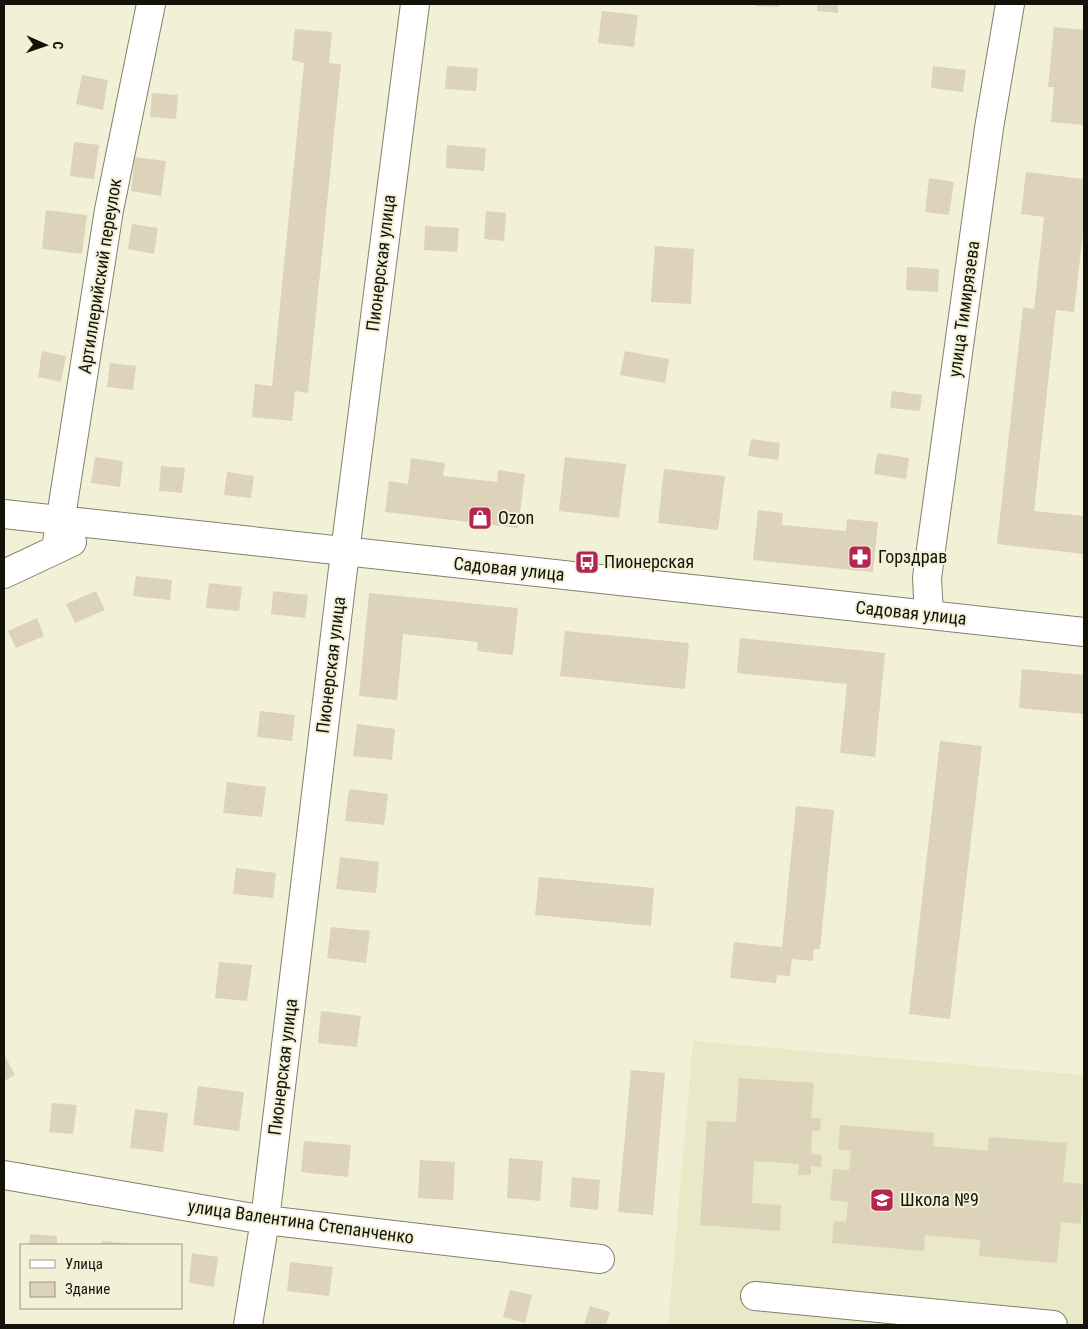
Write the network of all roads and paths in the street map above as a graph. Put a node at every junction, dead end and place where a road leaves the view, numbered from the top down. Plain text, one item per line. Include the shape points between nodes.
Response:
1 (151, 4) edge
2 (414, 4) edge
3 (1010, 4) edge
4 (4, 514) edge
5 (61, 520) junction
6 (112, 524) junction
7 (56, 550) junction
8 (345, 552) junction
9 (4, 574) edge
10 (929, 615) junction
11 (1084, 632) edge
12 (4, 1175) edge
13 (265, 1220) junction
14 (600, 1258) dead end
15 (755, 1296) dead end
16 (248, 1325) edge
17 (1053, 1325) edge

1 - 5 street, Артиллерийский переулок via 109,210
2 - 8 street, Пионерская улица
3 - 10 street, улица Тимирязева via 989,128 927,578
4 - 5 street, Садовая улица
5 - 6 street, Садовая улица
5 - 7 street, Артиллерийский переулок
6 - 7 street
6 - 8 street, Садовая улица
7 - 9 street
8 - 10 street, Садовая улица
8 - 13 street, Пионерская улица
10 - 11 street, Садовая улица
12 - 13 street, улица Валентина Степанченко
13 - 14 street, улица Валентина Степанченко
13 - 16 street, Пионерская улица
15 - 17 street

